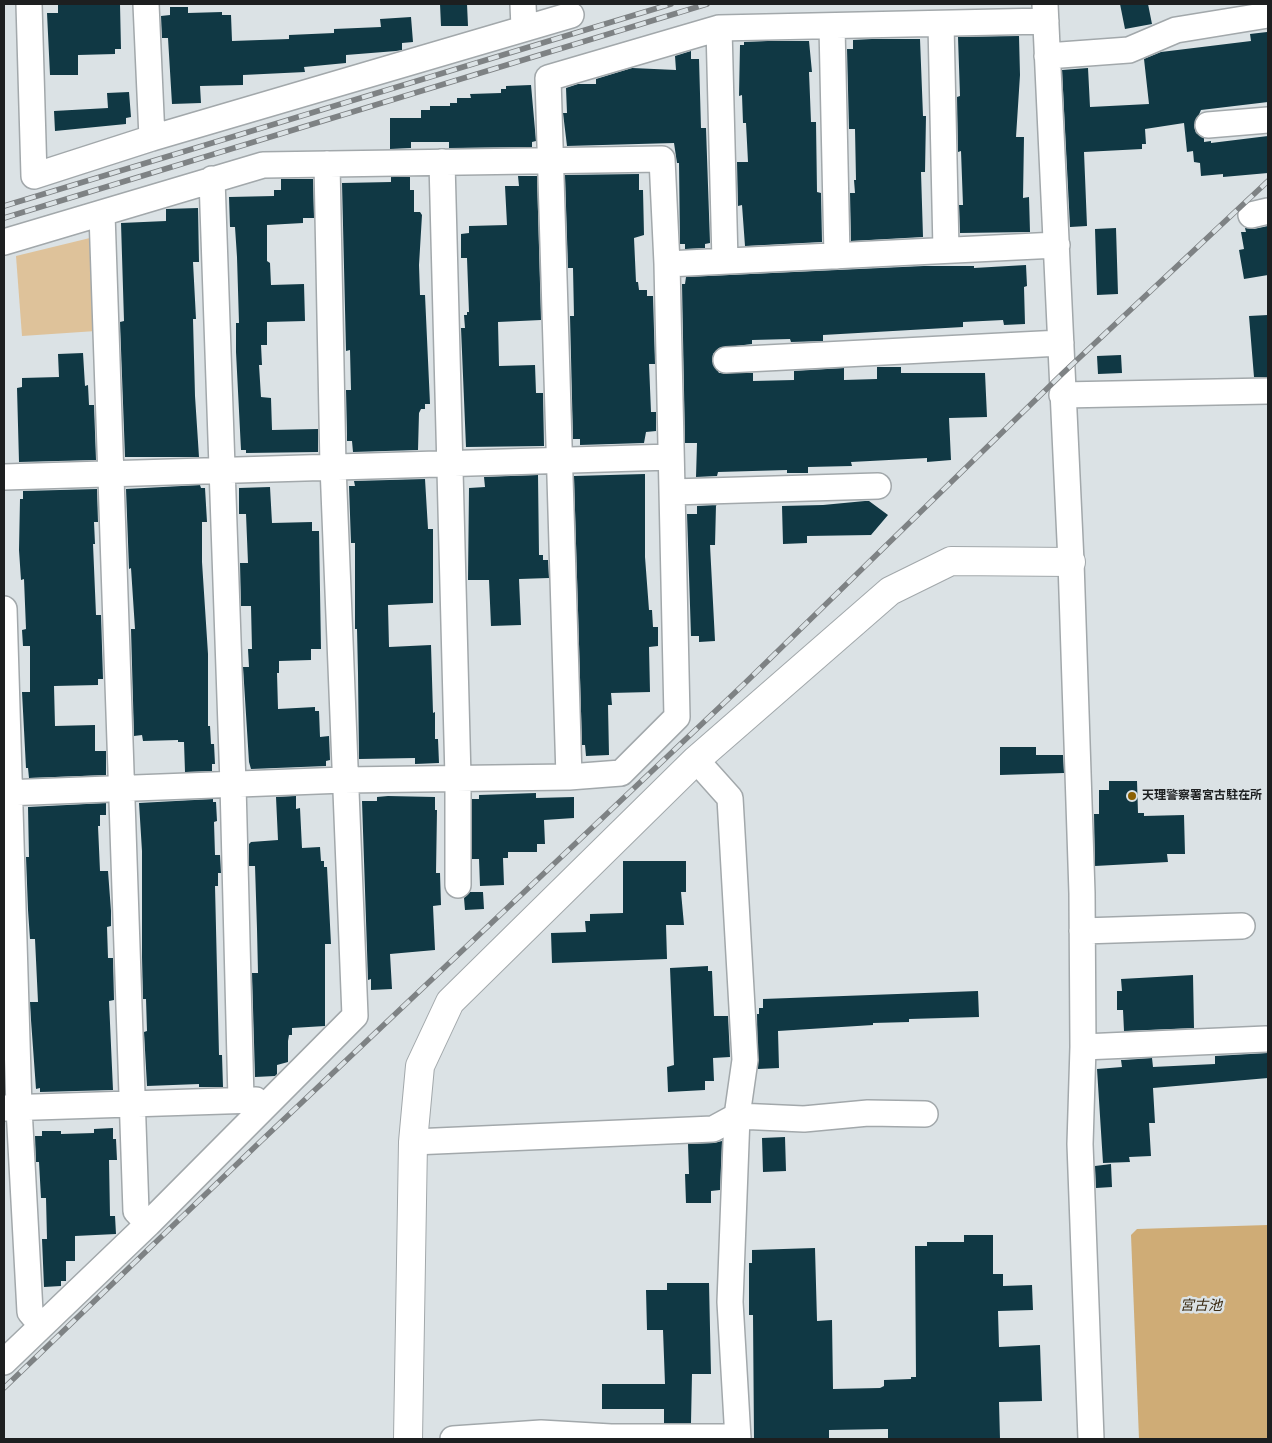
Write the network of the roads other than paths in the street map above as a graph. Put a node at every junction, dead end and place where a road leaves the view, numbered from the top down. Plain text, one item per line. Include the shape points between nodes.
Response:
1 (29, 4) edge
2 (146, 4) edge
3 (1046, 12) edge
4 (571, 15) dead end
5 (1268, 15) edge
6 (524, 16) edge
7 (941, 24) junction
8 (832, 26) junction
9 (719, 28) junction
10 (1048, 56) junction
11 (1268, 120) edge
12 (1208, 125) dead end
13 (152, 138) junction
14 (550, 159) junction
15 (442, 162) junction
16 (327, 164) junction
17 (212, 179) junction
18 (102, 214) junction
19 (4, 242) edge
20 (1056, 244) junction
21 (946, 250) junction
22 (837, 256) junction
23 (726, 261) junction
24 (667, 264) junction
25 (1061, 343) junction
26 (726, 360) dead end
27 (1268, 391) edge
28 (1062, 396) junction
29 (671, 457) junction
30 (560, 461) junction
31 (450, 465) junction
32 (333, 466) junction
33 (222, 470) junction
34 (112, 473) junction
35 (4, 477) edge
36 (878, 486) dead end
37 (672, 492) junction
38 (1071, 562) junction
39 (4, 609) edge
40 (696, 760) junction
41 (458, 778) junction
42 (569, 778) junction
43 (344, 780) junction
44 (233, 784) junction
45 (121, 788) junction
46 (6, 793) edge
47 (458, 885) dead end
48 (1242, 926) dead end
49 (1082, 930) junction
50 (1266, 1039) dead end
51 (1083, 1046) junction
52 (241, 1100) junction
53 (269, 1101) junction
54 (132, 1105) junction
55 (11, 1108) edge
56 (925, 1114) dead end
57 (737, 1116) junction
58 (413, 1142) junction
59 (148, 1224) junction
60 (41, 1325) junction
61 (4, 1362) edge
62 (738, 1438) edge
63 (408, 1439) edge
64 (453, 1439) edge
65 (1091, 1439) edge

1 - 13 street via 34,176
2 - 13 street
3 - 7 street
3 - 10 street
4 - 6 street
5 - 10 street via 1176,30 1129,50
6 - 13 street
7 - 8 street
7 - 21 street
8 - 9 street
8 - 22 street
9 - 14 street via 548,78
9 - 23 street
10 - 20 street
11 - 12 street
14 - 15 street
14 - 24 street via 662,159
14 - 30 street
15 - 16 street
15 - 31 street
16 - 17 street via 263,165
16 - 32 street
17 - 18 street
17 - 33 street
18 - 19 street
18 - 34 street
20 - 21 street
20 - 25 street
21 - 22 street
22 - 23 street
23 - 24 street
24 - 29 street
25 - 26 street
25 - 28 street
27 - 28 street
28 - 38 street
29 - 30 street
29 - 37 street
30 - 31 street
30 - 42 street
31 - 32 street
31 - 41 street
32 - 33 street
32 - 43 street
33 - 34 street
33 - 44 street
34 - 35 street
34 - 45 street
36 - 37 street
37 - 42 street via 677,717 621,773
38 - 40 street via 951,561 890,591
38 - 49 street
39 - 46 street
40 - 57 street via 730,798 745,1060
40 - 58 street via 450,1002 420,1066
41 - 42 street
41 - 43 street
41 - 47 street
43 - 44 street
43 - 53 street via 355,1016
44 - 45 street
44 - 52 street
45 - 46 street
45 - 54 street
46 - 55 street
48 - 49 street
49 - 51 street
50 - 51 street
51 - 65 street via 1080,1144
52 - 53 street
52 - 54 street
53 - 59 street
54 - 55 street
54 - 59 street via 136,1211
55 - 60 street via 30,1312
56 - 57 street via 868,1113 804,1119
57 - 58 street via 713,1129
57 - 62 street via 730,1302
58 - 63 street
59 - 60 street
60 - 61 street
62 - 64 street via 541,1433

